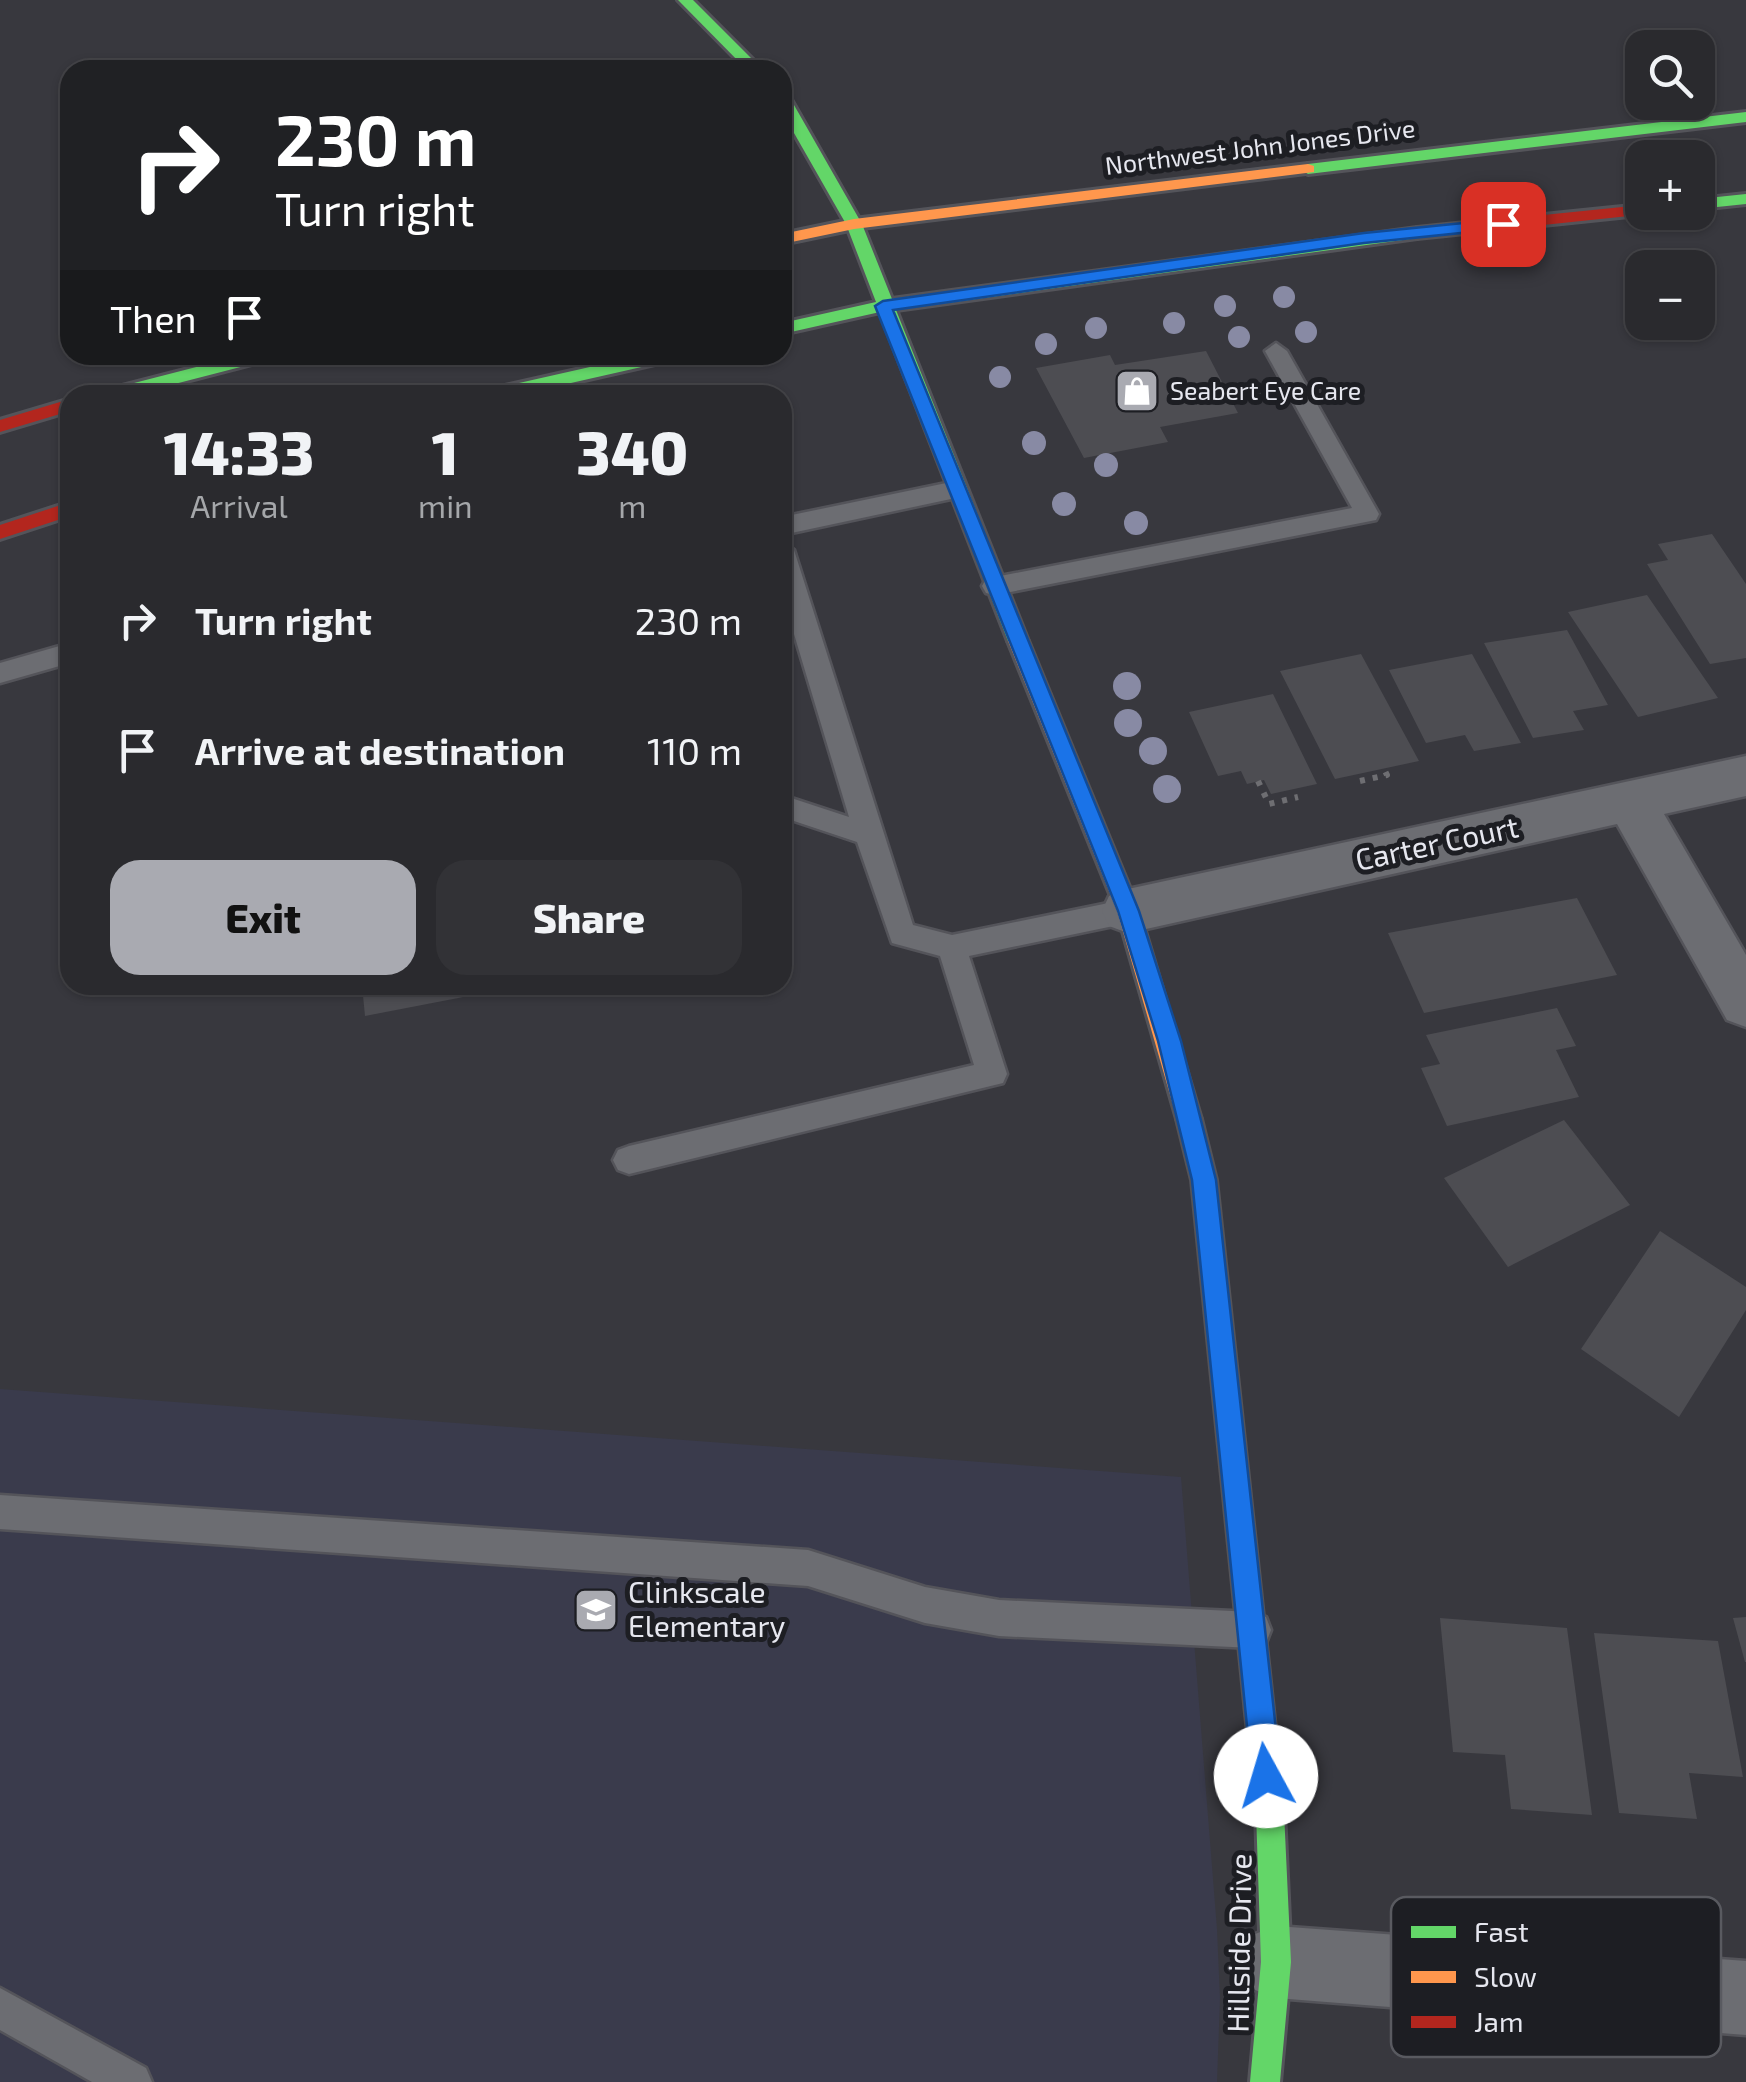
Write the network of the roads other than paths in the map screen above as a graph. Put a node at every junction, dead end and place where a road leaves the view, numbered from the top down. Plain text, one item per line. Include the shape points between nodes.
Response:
1 (685, 0) edge
2 (745, 60) edge
3 (792, 114) edge
4 (1746, 117) edge
5 (1740, 200) edge
6 (1715, 202) edge
7 (1625, 212) edge
8 (854, 224) junction
9 (792, 237) edge
10 (883, 306) junction
11 (792, 327) edge
12 (1276, 350) dead end
13 (225, 365) edge
14 (624, 365) edge
15 (148, 385) edge
16 (536, 385) edge
17 (60, 408) edge
18 (0, 426) edge
19 (956, 490) junction
20 (60, 512) edge
21 (792, 524) edge
22 (0, 532) edge
23 (792, 583) edge
24 (995, 586) junction
25 (60, 656) edge
26 (0, 673) edge
27 (1746, 776) edge
28 (1630, 801) junction
29 (792, 809) edge
30 (868, 835) junction
31 (1128, 911) junction
32 (952, 947) junction
33 (1746, 1004) edge
34 (629, 1160) dead end
35 (0, 1512) edge
36 (1253, 1630) junction
37 (1276, 1962) junction
38 (1391, 1971) edge
39 (1721, 1996) edge
40 (1746, 1998) edge
41 (0, 2008) edge
42 (132, 2082) edge
43 (1265, 2082) edge

1 - 2 main road
3 - 8 main road, Hillside Drive
4 - 8 main road, Northwest John Jones Drive
5 - 6 main road
7 - 10 main road via 1364,238
8 - 9 main road, Northwest John Jones Drive
8 - 10 main road, Hillside Drive
10 - 11 main road
10 - 19 main road, Hillside Drive
12 - 24 lane via 1367,514
13 - 15 main road
14 - 16 main road
17 - 18 main road
19 - 21 lane
19 - 24 main road, Hillside Drive
20 - 22 main road
23 - 30 lane
24 - 31 main road, Hillside Drive
25 - 26 lane
27 - 28 street, Carter Court
28 - 31 street, Carter Court
28 - 33 street
29 - 30 lane
30 - 32 lane via 902,934
31 - 32 lane
31 - 36 main road, Hillside Drive via 1170,1041 1204,1180
32 - 34 lane via 992,1074
35 - 36 lane via 808,1568 925,1605 999,1618
36 - 37 main road, Hillside Drive
37 - 38 street
37 - 43 main road, Hillside Drive
39 - 40 street
41 - 42 lane

